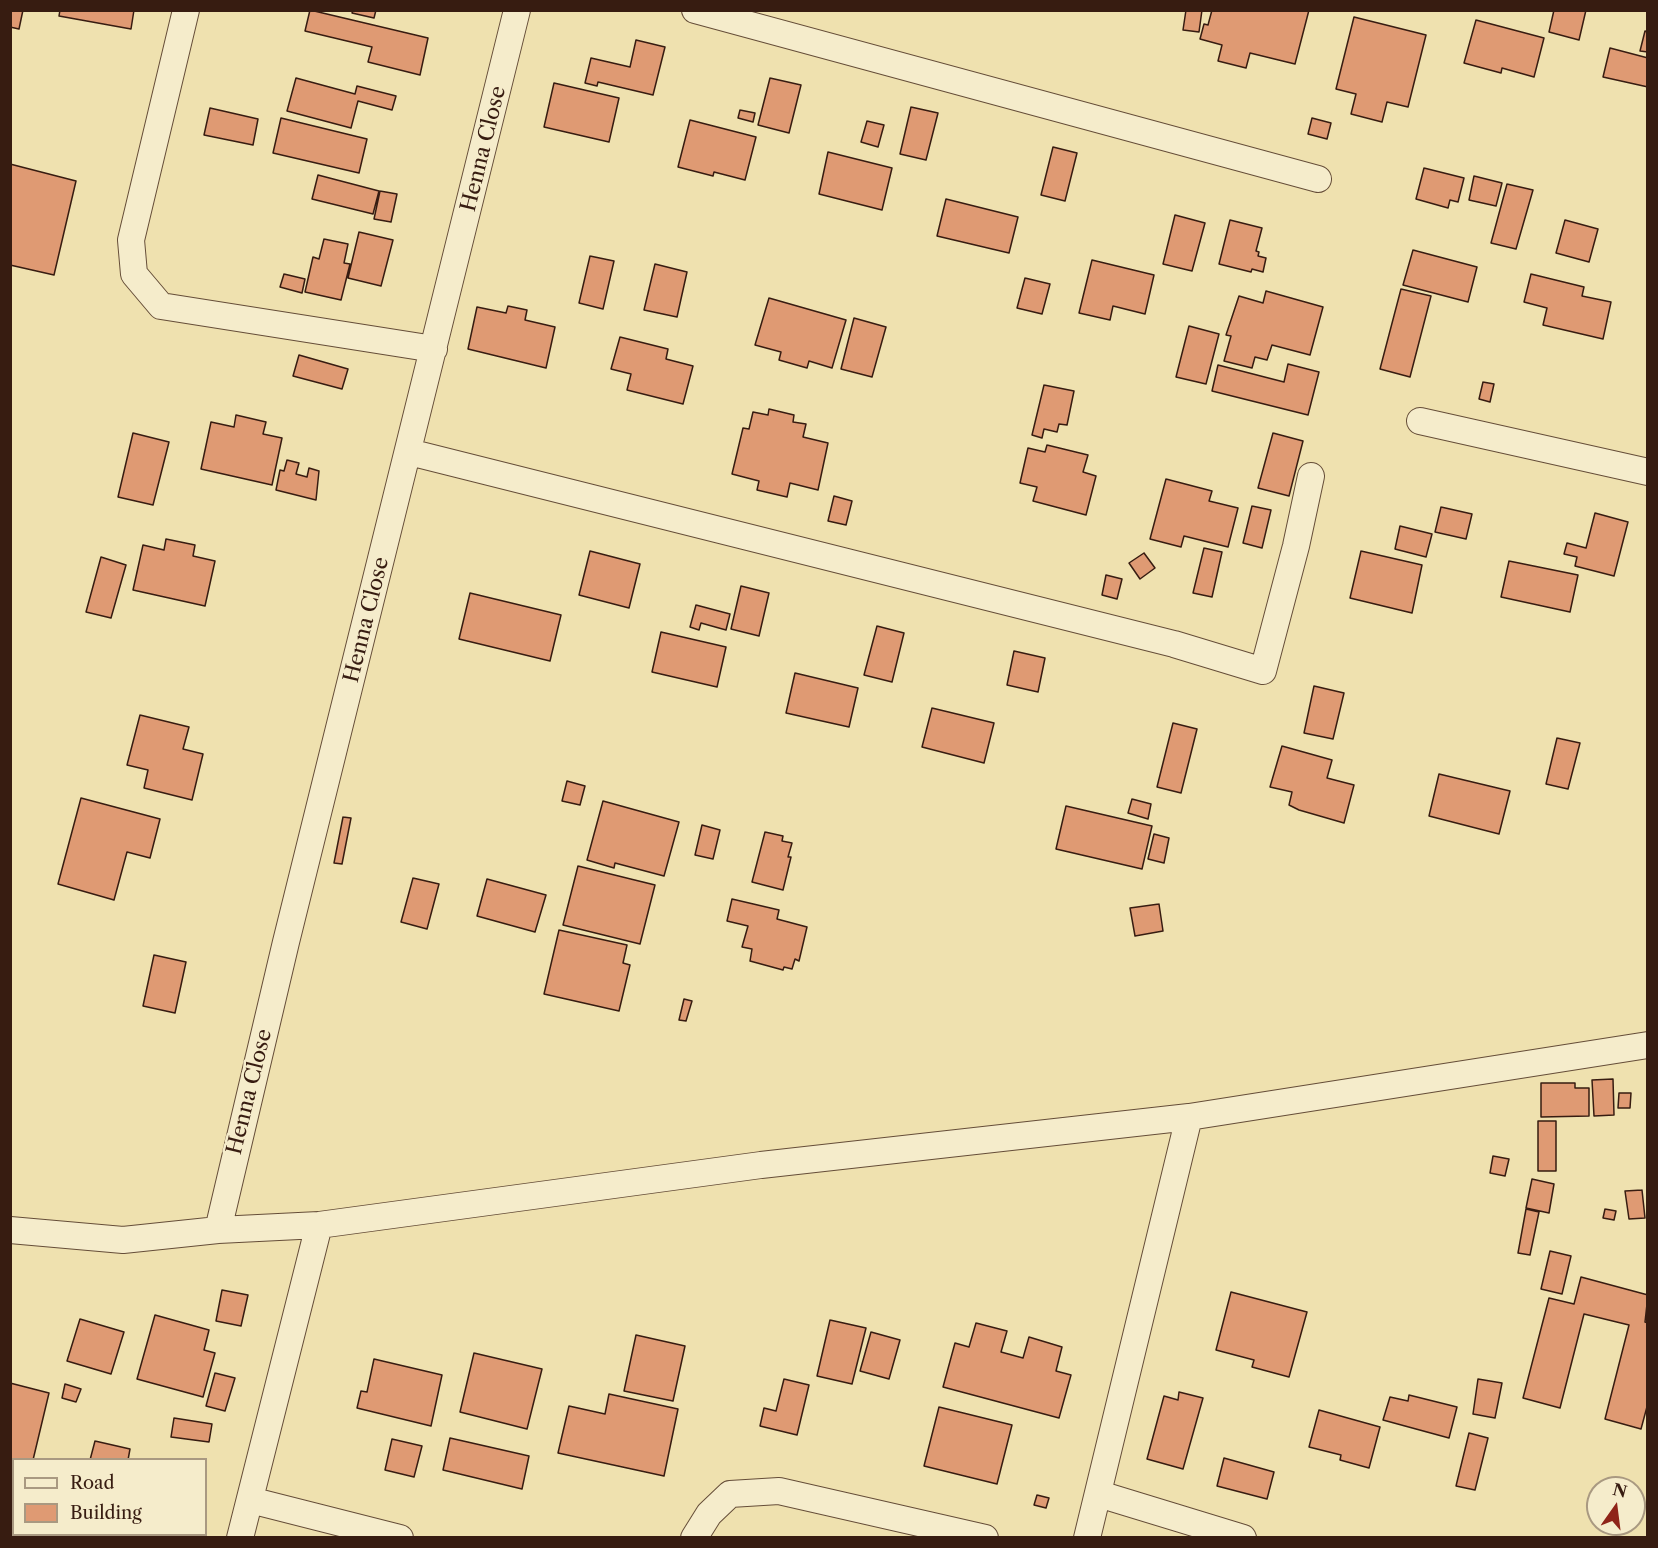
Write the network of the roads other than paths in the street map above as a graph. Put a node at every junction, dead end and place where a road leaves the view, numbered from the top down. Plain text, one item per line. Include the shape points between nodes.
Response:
1 (186, 10) edge
2 (517, 10) edge
3 (695, 10) edge
4 (1318, 179) dead end
5 (434, 349) junction
6 (1420, 421) dead end
7 (409, 452) junction
8 (1647, 472) edge
9 (1311, 476) dead end
10 (1647, 1045) edge
11 (1189, 1117) junction
12 (319, 1225) junction
13 (10, 1230) edge
14 (218, 1230) junction
15 (1099, 1494) junction
16 (250, 1500) junction
17 (240, 1538) edge
18 (400, 1538) edge
19 (694, 1538) edge
20 (984, 1538) edge
21 (1087, 1538) edge
22 (1244, 1538) edge

1 - 5 street via 132,240 134,274 161,306
2 - 5 street, Henna Close
3 - 4 street
5 - 7 street, Henna Close
6 - 8 street
7 - 9 street via 1162,641 1263,671
7 - 14 street, Henna Close
10 - 11 street
11 - 12 street via 761,1165
11 - 15 street
12 - 14 street
12 - 16 street
13 - 14 street via 123,1240
15 - 21 street
15 - 22 street
16 - 17 street
16 - 18 street
19 - 20 street via 709,1514 730,1494 779,1491

